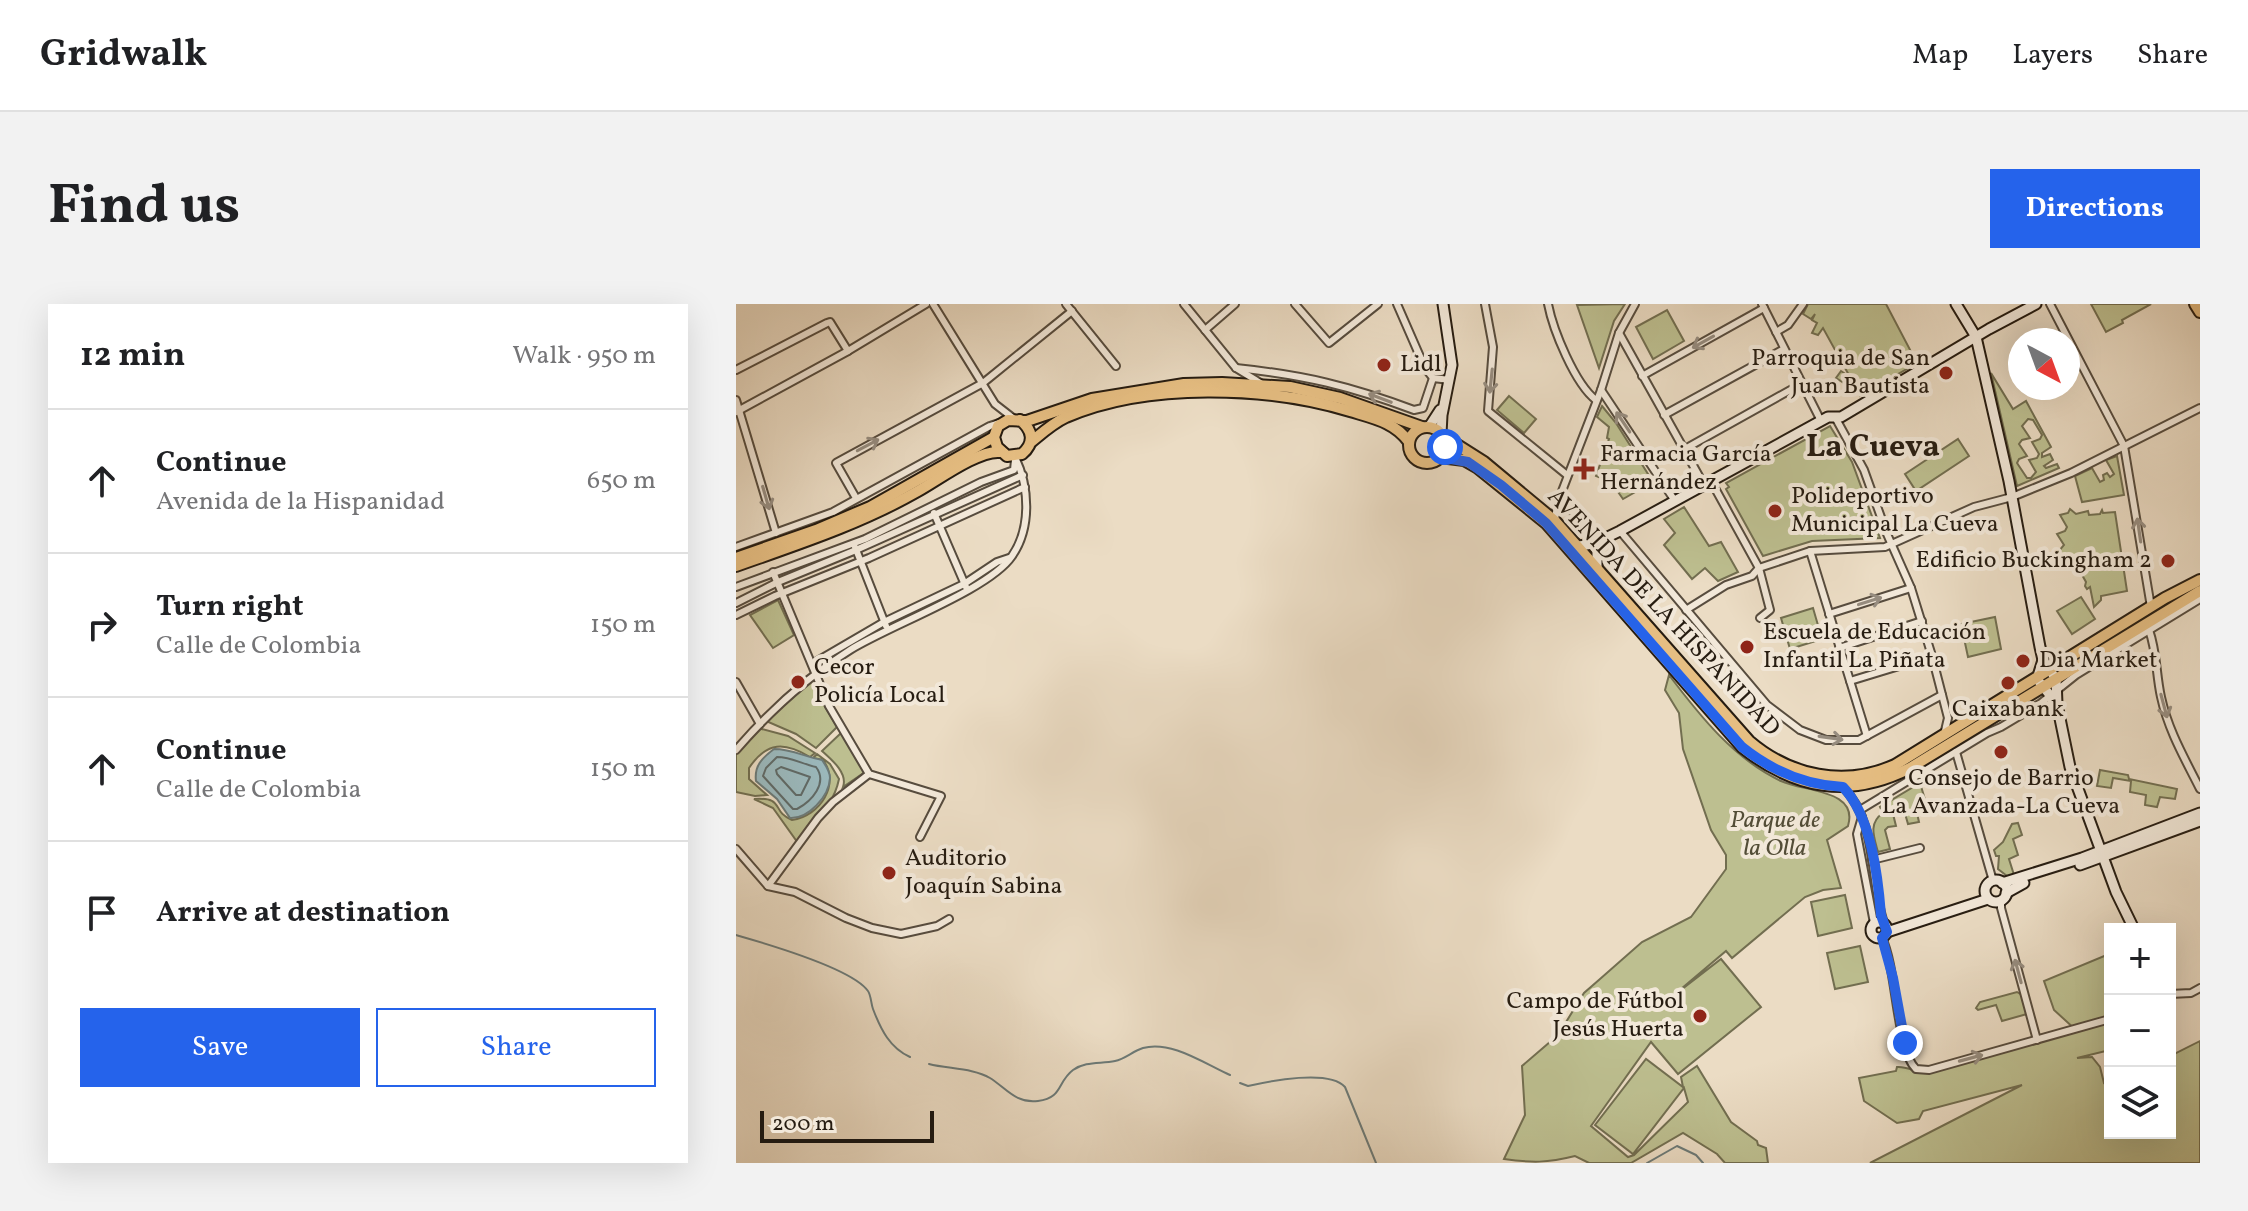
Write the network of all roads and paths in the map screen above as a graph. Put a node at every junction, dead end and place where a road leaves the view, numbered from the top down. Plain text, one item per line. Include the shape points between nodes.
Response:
1 (926, 304) edge
2 (933, 304) edge
3 (1066, 304) edge
4 (1184, 304) edge
5 (1235, 304) edge
6 (1295, 304) edge
7 (1378, 304) edge
8 (1397, 304) edge
9 (1443, 304) edge
10 (1485, 304) edge
11 (1548, 304) edge
12 (1635, 304) edge
13 (1803, 304) edge
14 (1956, 304) edge
15 (2036, 304) edge
16 (2050, 304) edge
17 (2195, 304) edge
18 (1763, 306) edge
19 (1072, 311) junction
20 (2200, 312) edge
21 (1205, 330) junction
22 (1776, 332) junction
23 (1619, 333) junction
24 (1976, 337) junction
25 (1784, 349) junction
26 (848, 351) junction
27 (1116, 366) dead end
28 (1236, 368) junction
29 (736, 370) edge
30 (1642, 376) junction
31 (1433, 378) junction
32 (1450, 380) junction
33 (983, 383) junction
34 (1222, 383) junction
35 (1263, 384) junction
36 (1801, 384) junction
37 (1601, 390) junction
38 (736, 400) edge
39 (1445, 400) junction
40 (1596, 400) junction
41 (995, 404) junction
42 (2200, 408) edge
43 (738, 411) edge
44 (1664, 415) junction
45 (1835, 417) junction
46 (1821, 421) junction
47 (1001, 426) junction
48 (1426, 427) junction
49 (1442, 435) junction
50 (1031, 442) junction
51 (1409, 442) junction
52 (2124, 446) junction
53 (1683, 450) junction
54 (1000, 452) junction
55 (1015, 457) junction
56 (1440, 457) junction
57 (1023, 475) junction
58 (1567, 475) junction
59 (1707, 483) junction
60 (1025, 487) junction
61 (2012, 497) junction
62 (856, 498) junction
63 (1559, 498) junction
64 (1675, 501) junction
65 (1537, 504) junction
66 (931, 506) junction
67 (934, 514) junction
68 (1555, 521) junction
69 (939, 526) junction
70 (1620, 531) junction
71 (776, 533) junction
72 (1602, 539) junction
73 (1891, 543) junction
74 (1579, 546) junction
75 (736, 547) edge
76 (855, 547) junction
77 (1810, 551) junction
78 (736, 558) edge
79 (861, 562) junction
80 (736, 566) edge
81 (1597, 566) junction
82 (1759, 568) junction
83 (773, 572) junction
84 (2200, 580) edge
85 (778, 582) junction
86 (736, 587) edge
87 (966, 587) junction
88 (1911, 588) junction
89 (2200, 591) edge
90 (782, 593) junction
91 (2200, 599) edge
92 (736, 603) edge
93 (2151, 607) junction
94 (1686, 610) junction
95 (1829, 614) junction
96 (736, 615) edge
97 (1760, 618) dead end
98 (1922, 621) junction
99 (886, 625) junction
100 (2149, 630) junction
101 (1839, 648) junction
102 (1932, 656) junction
103 (2043, 660) junction
104 (2064, 661) junction
105 (812, 664) junction
106 (816, 674) junction
107 (2055, 678) junction
108 (1850, 681) junction
109 (736, 682) edge
110 (2043, 687) junction
111 (1942, 695) junction
112 (2057, 704) junction
113 (1948, 718) junction
114 (760, 724) junction
115 (1964, 724) junction
116 (1867, 736) junction
117 (1943, 737) junction
118 (736, 750) edge
119 (1956, 752) junction
120 (869, 774) junction
121 (1843, 787) junction
122 (2200, 789) edge
123 (2200, 813) edge
124 (1861, 814) junction
125 (2200, 821) edge
126 (1979, 832) junction
127 (1969, 835) dead end
128 (920, 837) dead end
129 (1920, 848) dead end
130 (736, 849) edge
131 (2102, 855) junction
132 (1872, 860) junction
133 (1998, 882) junction
134 (768, 886) junction
135 (1986, 895) junction
136 (2004, 897) junction
137 (949, 919) dead end
138 (2131, 923) edge
139 (1883, 928) junction
140 (2200, 988) edge
141 (2176, 994) edge
142 (2104, 1021) edge
143 (2037, 1040) junction

1 - 26 street
2 - 33 street
3 - 19 street
4 - 21 street
5 - 21 street
6 - 7 street via 1329,343
8 - 31 street
9 - 32 street via 1451,347
10 -> 58 street via 1493,347 1488,411
11 - 40 street via 1582,385
12 - 23 street
13 - 22 street
14 - 24 street
15 - 24 street
16 - 52 street
17 - 20 main road
18 - 22 street
18 -> 30 street
19 - 27 street
19 - 33 street
21 - 28 street
22 - 25 street
23 - 30 street
23 - 37 street
24 - 45 street
24 - 61 street
25 - 36 street
25 - 44 street
26 - 29 street via 830,322
26 - 43 street
31 -> 28 street via 1423,408 1414,410 1321,379
28 - 34 street
28 - 35 street
30 - 44 street
31 - 32 street
32 - 39 street
33 - 41 street
62 -> 33 street via 836,463
34 - 35 main road
34 - 47 main road via 1124,392
35 - 48 main road via 1340,398
36 - 46 street
36 - 53 street
37 - 40 street
64 -> 37 street
38 - 43 street
39 - 48 street
39 - 49 street
40 - 58 street
41 - 47 street
41 - 47 street
42 - 52 street
43 -> 71 street
44 - 53 street
45 - 46 street
45 - 73 street via 1864,470
46 - 59 street
47 - 50 main road via 1027,425
47 - 54 main road
47 - 62 street
47 - 78 main road via 870,507
48 - 49 main road
48 - 51 main road via 1413,432
49 - 56 main road via 1445,447
49 - 65 main road, AVENIDA DE LA HISPANIDAD
50 - 51 main road via 1063,418 1093,408 1158,395 1223,392 1329,405 1391,424
50 - 55 main road
51 - 56 main road via 1418,461 1430,463
52 - 61 street
93 -> 52 street
53 - 59 street
54 - 55 main road
54 - 80 main road via 965,464 852,524
55 - 57 street
55 - 66 street via 1014,470
56 - 121 main road, AVENIDA DE LA HISPANIDAD via 1468,462 1546,523 1742,747 1786,774
57 - 60 street
57 - 67 street
58 - 63 street
59 - 64 street
59 - 82 street
60 - 69 street
60 - 87 street via 1025,521 1012,556
61 - 73 street via 1974,507
61 - 103 street
62 - 71 street
63 - 65 street via 1550,505
63 - 68 street
63 - 72 street, AVENIDA DE LA HISPANIDAD
64 - 70 street
65 - 68 main road, AVENIDA DE LA HISPANIDAD
66 - 67 street
66 - 76 street
67 - 69 street
67 - 76 street
68 - 74 main road, AVENIDA DE LA HISPANIDAD
69 - 79 street
69 - 87 street
70 - 72 street
70 - 94 street
71 - 75 street
72 - 74 street
72 - 81 street
73 - 77 street
73 - 88 street
74 - 81 main road, AVENIDA DE LA HISPANIDAD
76 - 79 street
76 - 83 street
76 - 85 street
77 - 82 street
77 - 95 street
79 - 90 street
79 - 99 street
81 - 117 main road, AVENIDA DE LA HISPANIDAD via 1734,726 1783,764 1823,777 1868,775
82 - 94 street
82 - 97 street via 1770,610
83 - 85 street
83 - 86 street
84 - 93 main road, AVENIDA DE LA HISPANIDAD
85 - 90 street
85 - 92 street
87 - 99 street
95 -> 88 street
88 - 98 street
89 - 107 main road, AVENIDA DE LA HISPANIDAD
90 - 96 street
90 - 105 street
91 - 100 street, AVENIDA DE LA HISPANIDAD
93 - 104 main road, AVENIDA DE LA HISPANIDAD
94 -> 116 street via 1776,714 1826,740
95 - 101 street
98 - 101 street
98 - 102 street
99 - 105 street
99 - 106 street
100 - 107 street, AVENIDA DE LA HISPANIDAD
100 -> 122 street via 2171,731
101 - 108 street
102 - 108 street
102 - 111 street
103 - 104 street
103 - 107 street
103 - 110 street
104 - 107 main road, AVENIDA DE LA HISPANIDAD
105 - 106 street
106 - 114 street
106 - 120 street via 834,717
107 - 110 main road, AVENIDA DE LA HISPANIDAD
107 - 112 street
108 - 116 street
109 - 114 street
110 - 112 street
110 - 115 main road, AVENIDA DE LA HISPANIDAD
110 - 119 street, AVENIDA DE LA HISPANIDAD via 2001,727
110 - 121 main road, AVENIDA DE LA HISPANIDAD via 1899,774
111 - 113 street
111 - 116 street
112 - 131 street via 2070,767
113 - 115 street
113 - 117 street
114 - 118 street
115 - 117 main road, AVENIDA DE LA HISPANIDAD
119 - 124 street, AVENIDA DE LA HISPANIDAD
119 - 126 street
120 - 128 street via 941,796
120 - 134 street via 818,818
121 - 124 street
123 - 131 street
124 - 132 street
124 - 139 street via 1857,834
125 - 131 street
126 - 127 street
126 - 133 street
129 - 132 street
130 - 134 street
131 - 133 street
131 - 136 street via 2014,887
131 - 138 street
132 - 139 street
133 - 135 street via 1988,884
133 - 136 street
134 - 137 street via 901,934
135 - 136 street via 1994,902
135 - 139 street
143 -> 136 street via 2001,908
139 -> 143 street via 1908,1060 1916,1069 1929,1070
140 - 141 street
142 - 143 street

